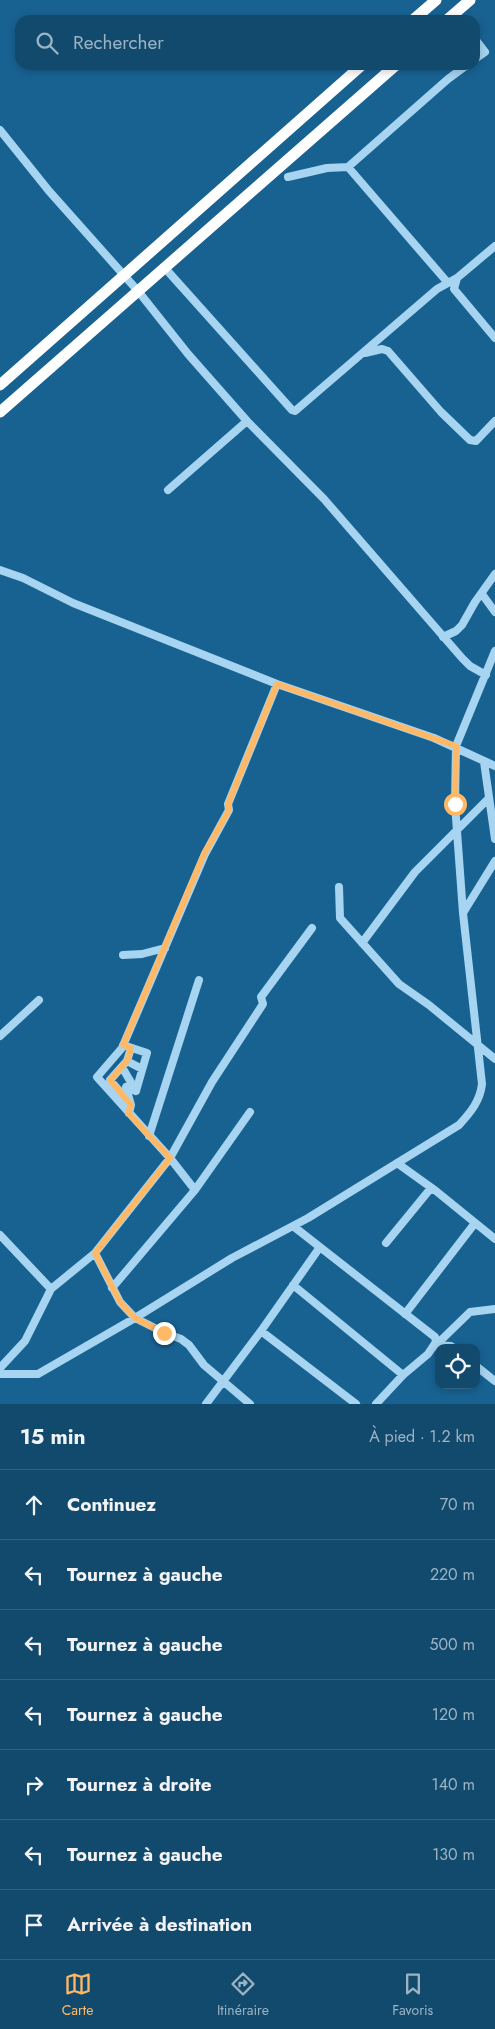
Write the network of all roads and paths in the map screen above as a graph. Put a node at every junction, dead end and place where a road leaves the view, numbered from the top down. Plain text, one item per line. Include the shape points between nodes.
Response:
1 (436, 0) edge
2 (470, 0) edge
3 (419, 15) edge
4 (457, 15) edge
5 (480, 45) edge
6 (480, 56) edge
7 (356, 70) edge
8 (390, 70) edge
9 (461, 70) edge
10 (0, 130) edge
11 (348, 167) junction
12 (288, 177) dead end
13 (495, 246) edge
14 (164, 267) junction
15 (124, 276) junction
16 (456, 278) junction
17 (448, 283) junction
18 (138, 291) junction
19 (495, 338) edge
20 (362, 353) junction
21 (0, 385) edge
22 (0, 412) edge
23 (247, 421) junction
24 (495, 421) edge
25 (168, 490) dead end
26 (0, 570) edge
27 (495, 574) edge
28 (482, 594) junction
29 (495, 612) edge
30 (443, 637) junction
31 (495, 651) edge
32 (486, 675) junction
33 (277, 684) junction
34 (456, 746) junction
35 (484, 762) junction
36 (495, 766) edge
37 (489, 798) junction
38 (457, 832) junction
39 (495, 839) edge
40 (495, 861) edge
41 (339, 887) dead end
42 (462, 913) junction
43 (312, 928) dead end
44 (362, 943) junction
45 (166, 948) junction
46 (123, 955) dead end
47 (199, 980) dead end
48 (38, 1000) dead end
49 (0, 1036) edge
50 (478, 1045) junction
51 (127, 1046) junction
52 (495, 1059) edge
53 (124, 1064) junction
54 (142, 1069) junction
55 (136, 1091) junction
56 (130, 1109) junction
57 (250, 1112) dead end
58 (149, 1136) junction
59 (170, 1158) junction
60 (397, 1163) junction
61 (431, 1188) junction
62 (195, 1190) junction
63 (475, 1223) junction
64 (293, 1226) junction
65 (0, 1235) edge
66 (495, 1239) edge
67 (386, 1243) dead end
68 (320, 1247) junction
69 (95, 1253) junction
70 (293, 1285) junction
71 (112, 1288) junction
72 (51, 1289) junction
73 (495, 1309) edge
74 (405, 1314) junction
75 (135, 1318) junction
76 (261, 1331) junction
77 (438, 1344) edge
78 (435, 1347) edge
79 (428, 1354) junction
80 (0, 1368) edge
81 (480, 1369) edge
82 (0, 1374) edge
83 (403, 1375) junction
84 (495, 1381) edge
85 (224, 1382) junction
86 (206, 1404) edge
87 (250, 1404) edge
88 (356, 1404) edge
89 (376, 1404) edge

1 - 3 highway
2 - 4 highway
5 - 6 street via 486,52
7 - 15 highway
8 - 14 highway
9 - 11 street
10 - 15 street
11 - 12 street
11 - 17 street
13 - 16 street
14 - 18 highway
14 - 20 street via 292,410 297,410
15 - 18 street
15 - 21 highway
16 - 17 street
16 - 19 street via 454,289
17 - 20 street
18 - 22 highway
18 - 23 street
20 - 24 street via 388,351 470,440 476,441
23 - 25 street
23 - 30 street via 324,499
26 - 33 street via 73,603
27 - 28 street
28 - 29 street
28 - 30 street via 462,625
30 - 32 street via 470,666
31 - 32 street
32 - 34 street
33 - 34 street
33 - 45 street via 228,804 229,810 204,854
34 - 35 street
34 - 38 street
35 - 36 street
35 - 37 street
37 - 38 street
37 - 39 street
38 - 42 street
38 - 44 street via 415,872
40 - 42 street
41 - 44 street via 340,918
42 - 50 street
43 - 59 street via 268,985 261,997 263,1004 212,1082
44 - 50 street via 399,984
45 - 46 street
45 - 51 street
47 - 58 street
48 - 49 street
50 - 52 street
50 - 60 street via 482,1084 472,1111 459,1125
51 - 53 street
51 - 54 street via 147,1052
51 - 56 street via 97,1077
53 - 54 street
53 - 55 street
53 - 56 street via 110,1080
54 - 55 street
55 - 56 street via 126,1087
56 - 58 street
57 - 62 street
58 - 59 street
59 - 62 street
59 - 69 street
60 - 61 street
60 - 64 street
61 - 63 street
61 - 67 street
62 - 71 street
63 - 66 street
63 - 74 street
64 - 68 street
64 - 75 street via 232,1258
65 - 72 street
68 - 70 street
68 - 74 street
69 - 71 street
69 - 72 street
70 - 76 street
70 - 83 street
71 - 75 street
72 - 80 street via 25,1341
73 - 77 street via 470,1312
74 - 79 street via 435,1337 436,1342
75 - 82 street via 38,1374
75 - 85 street via 181,1339
76 - 85 street
76 - 88 street
78 - 79 street
79 - 83 street
81 - 84 street
83 - 89 street
85 - 86 street
85 - 87 street

